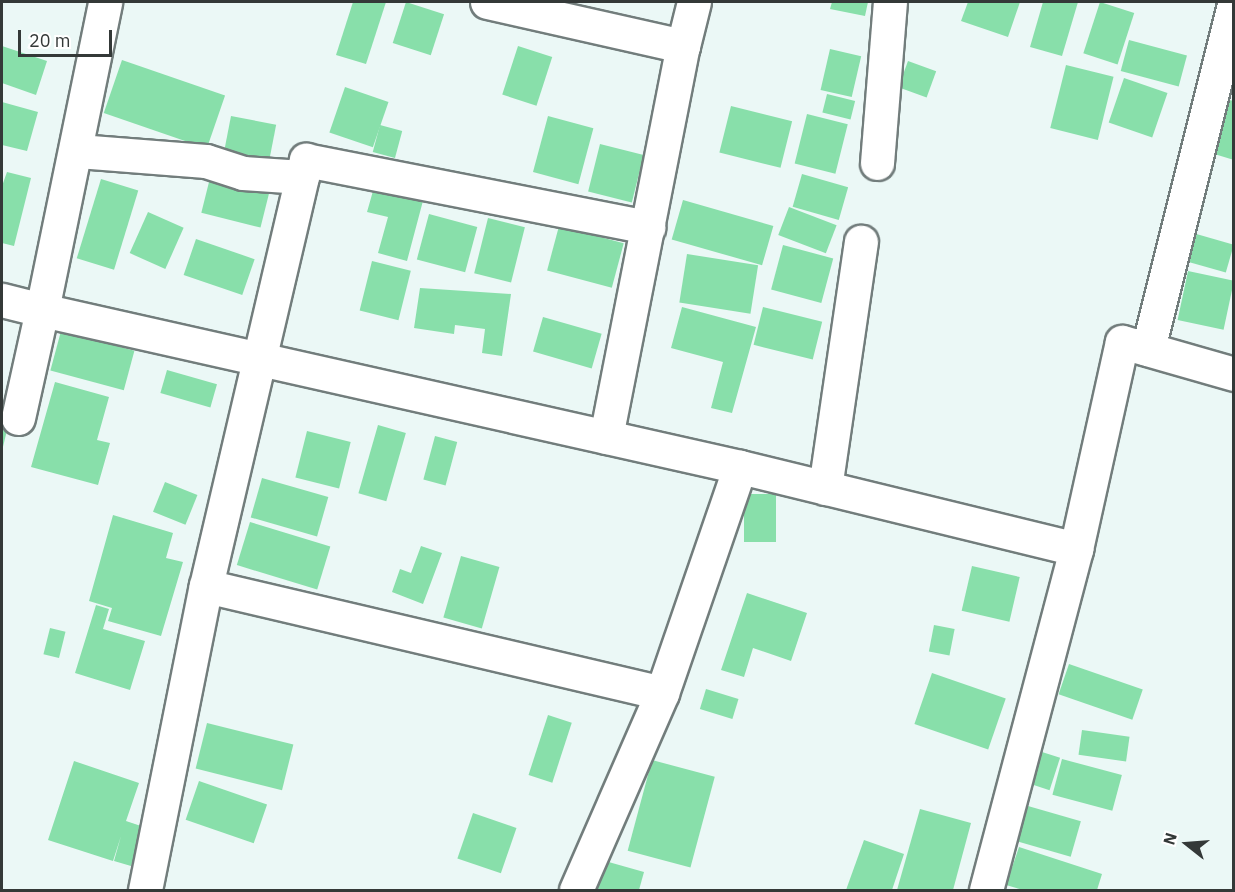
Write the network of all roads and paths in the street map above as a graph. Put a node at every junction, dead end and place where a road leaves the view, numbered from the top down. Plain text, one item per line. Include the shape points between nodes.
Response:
1 (105, 2) edge
2 (487, 2) edge
3 (694, 2) edge
4 (890, 2) edge
5 (1221, 2) edge
6 (1233, 5) edge
7 (683, 46) junction
8 (78, 151) junction
9 (877, 163) dead end
10 (302, 177) junction
11 (648, 227) junction
12 (861, 242) dead end
13 (2, 300) edge
14 (42, 310) junction
15 (1148, 349) junction
16 (256, 358) junction
17 (1233, 374) edge
18 (18, 417) dead end
19 (606, 437) junction
20 (740, 467) junction
21 (825, 488) junction
22 (1076, 549) junction
23 (206, 586) junction
24 (662, 693) junction
25 (145, 891) edge
26 (576, 891) edge
27 (986, 891) edge

1 - 8 street
2 - 7 street
3 - 7 street
4 - 9 street
5 - 6 street
6 - 15 street
7 - 11 street
8 - 10 street via 206,161 243,173
8 - 14 street
10 - 11 street via 306,160
10 - 16 street
11 - 19 street
12 - 21 street
13 - 14 street
14 - 16 street
14 - 18 street
15 - 17 street
15 - 22 street via 1122,342
16 - 19 street
16 - 23 street
19 - 20 street
20 - 21 street
20 - 24 street
21 - 22 street
22 - 27 street
23 - 24 street
23 - 25 street
24 - 26 street

